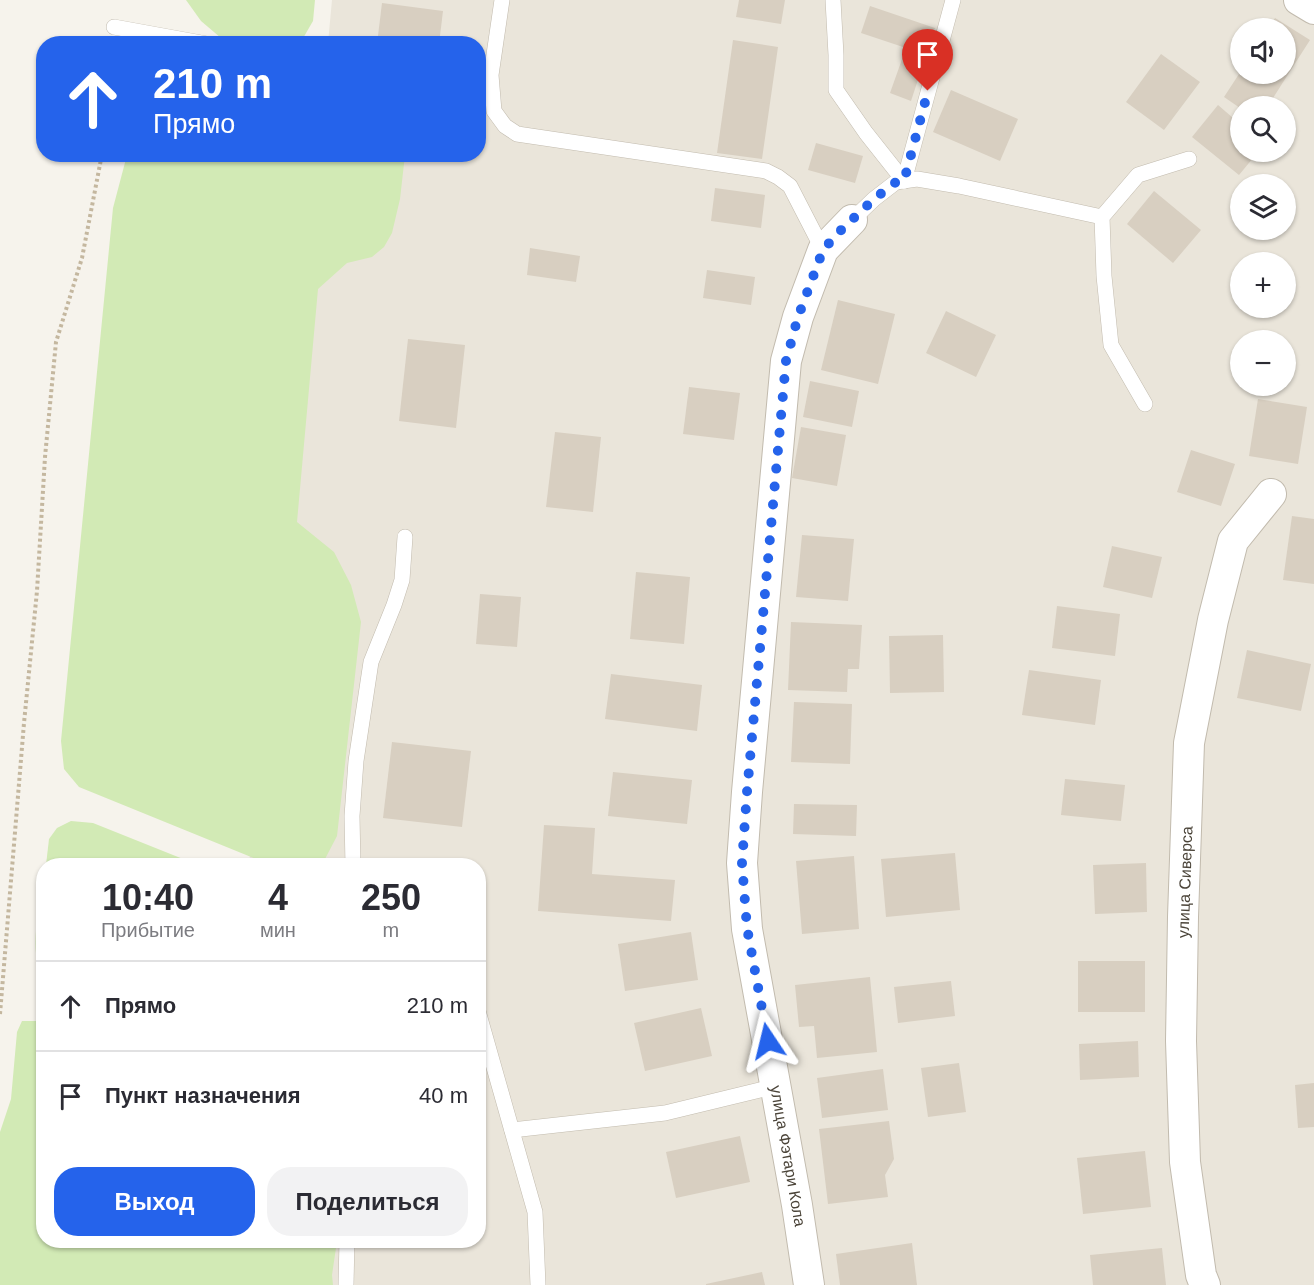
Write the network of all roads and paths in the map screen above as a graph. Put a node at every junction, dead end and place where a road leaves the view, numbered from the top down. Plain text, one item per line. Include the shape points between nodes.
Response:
1 (502, 0) edge
2 (833, 0) edge
3 (952, 0) edge
4 (1299, 0) edge
5 (1314, 9) edge
6 (114, 27) dead end
7 (163, 36) edge
8 (486, 89) edge
9 (486, 94) edge
10 (1189, 159) dead end
11 (100, 162) edge
12 (904, 181) junction
13 (1102, 217) junction
14 (852, 220) joint
15 (823, 250) junction
16 (1145, 404) dead end
17 (1271, 494) dead end
18 (405, 537) dead end
19 (353, 858) edge
20 (0, 1014) edge
21 (486, 1039) edge
22 (776, 1086) junction
23 (512, 1130) junction
24 (347, 1248) edge
25 (346, 1285) edge
26 (538, 1285) edge
27 (809, 1285) edge
28 (1205, 1285) edge

1 - 8 lane
2 - 12 lane via 836,90
3 - 12 lane
4 - 5 street
6 - 7 lane
9 - 15 lane via 505,126 517,134 766,171 790,186
10 - 13 lane via 1138,175
11 - 20 path via 82,258 56,342
12 - 13 lane via 917,179 959,186
12 - 14 lane via 896,182
13 - 16 lane via 1111,345
14 - 15 street, улица Фэтари Кола
15 - 22 street, улица Фэтари Кола via 786,361 742,863 747,928
17 - 28 street, улица Сиверса via 1233,541 1189,743 1183,917 1185,1162
18 - 19 lane via 402,580 371,662 356,761
21 - 23 lane
22 - 23 lane via 665,1113
22 - 27 street, улица Фэтари Кола
23 - 26 lane via 535,1212
24 - 25 lane

